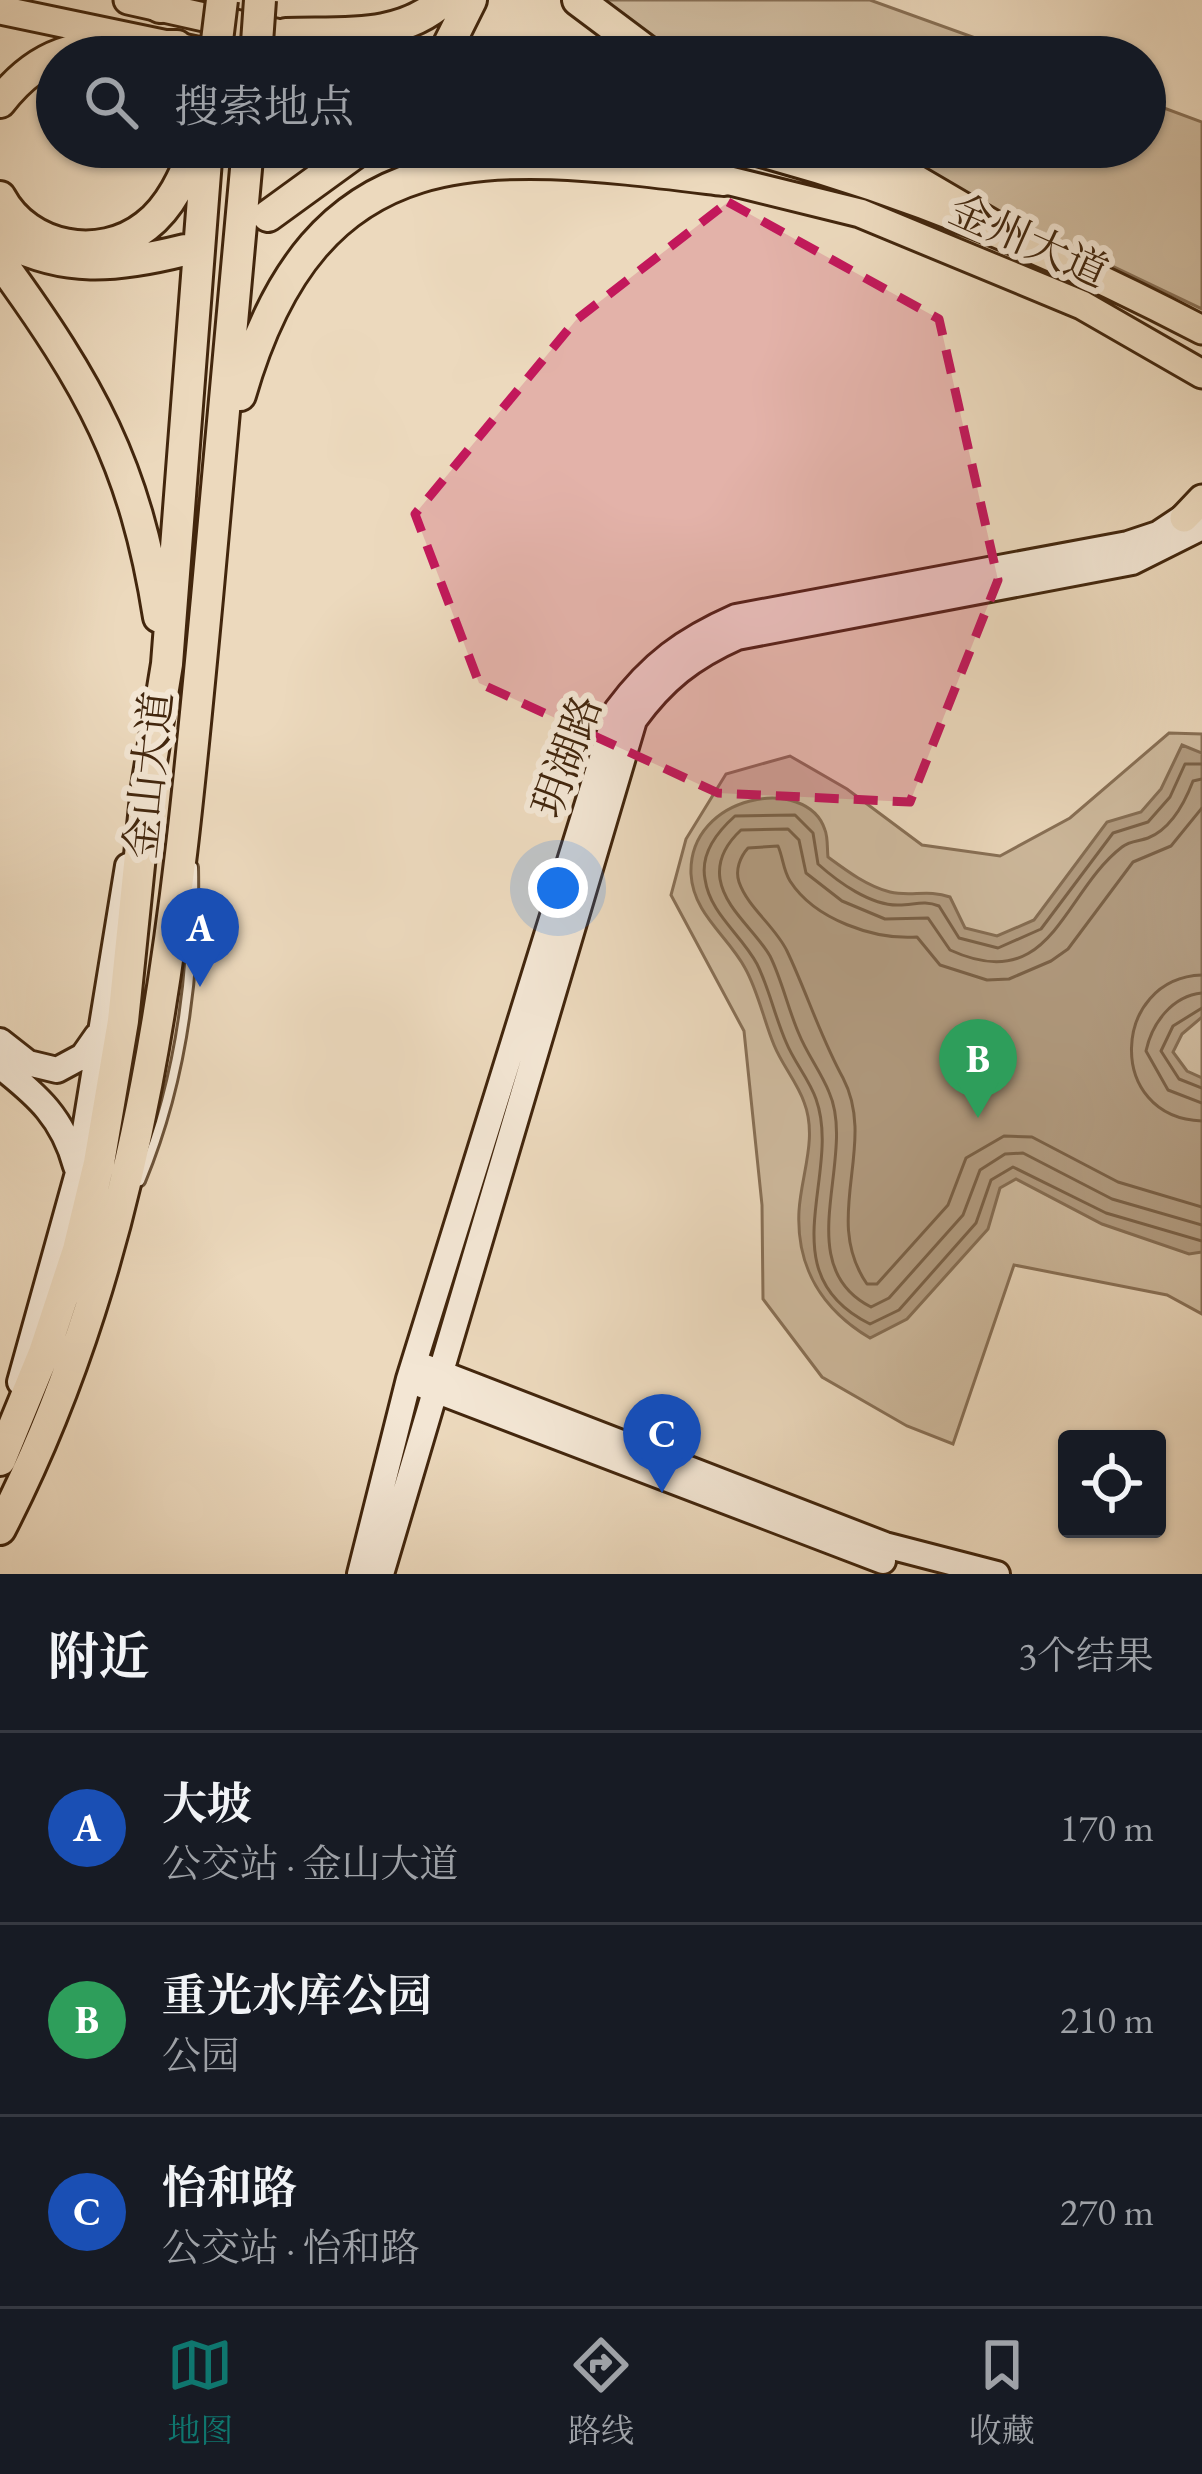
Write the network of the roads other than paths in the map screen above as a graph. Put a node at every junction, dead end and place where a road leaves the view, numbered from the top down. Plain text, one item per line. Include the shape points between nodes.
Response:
1 (128, 0) edge
2 (222, 0) edge
3 (260, 0) edge
4 (444, 0) edge
5 (471, 0) edge
6 (578, 0) edge
7 (154, 3) edge
8 (0, 10) edge
9 (286, 34) junction
10 (128, 36) edge
11 (218, 36) edge
12 (257, 36) edge
13 (294, 36) edge
14 (453, 36) edge
15 (626, 36) edge
16 (36, 67) edge
17 (0, 102) edge
18 (185, 168) edge
19 (205, 168) edge
20 (246, 168) edge
21 (333, 168) edge
22 (447, 168) edge
23 (627, 168) edge
24 (681, 168) edge
25 (819, 168) edge
26 (892, 168) edge
27 (724, 180) junction
28 (0, 197) edge
29 (268, 216) dead end
30 (1003, 232) junction
31 (0, 238) edge
32 (185, 250) dead end
33 (0, 261) edge
34 (1082, 305) junction
35 (1202, 330) edge
36 (1163, 353) junction
37 (1202, 355) edge
38 (1202, 374) edge
39 (1202, 383) edge
40 (221, 458) junction
41 (1198, 512) edge
42 (167, 664) junction
43 (147, 788) junction
44 (105, 1017) junction
45 (0, 1041) edge
46 (0, 1066) edge
47 (78, 1173) junction
48 (423, 1376) junction
49 (0, 1456) edge
50 (0, 1529) edge
51 (360, 1574) edge
52 (381, 1574) edge
53 (928, 1574) edge
54 (997, 1574) edge

1 - 7 main road
2 - 11 highway, bridge
3 - 12 highway, bridge
4 - 9 highway via 392,30
5 - 14 highway
6 - 15 highway
7 - 9 main road
8 - 10 main road
9 - 13 main road
16 - 17 highway
18 - 28 highway via 145,227 99,247 46,239
19 - 42 highway, 金山大道
20 - 40 highway, 金山大道
21 - 29 highway
22 - 40 highway via 350,211 320,235 263,322
23 - 27 highway
24 - 27 main road, 金州大道
25 - 30 main road, 金州大道
26 - 30 highway
27 - 34 main road, 金州大道 via 860,213
30 - 35 main road, 金州大道
31 - 32 highway via 46,261 99,268
33 - 42 highway via 85,387 127,472
34 - 36 main road, 金州大道
34 - 37 main road
36 - 38 main road, 金州大道
36 - 39 main road
40 - 50 highway, 金山大道 via 191,791 130,1173 63,1385
41 - 48 main road, 玥湖路 via 1128,544 736,617 685,640 646,672 617,710
42 - 43 highway, 金山大道
43 - 44 main road via 116,914
43 - 49 highway, 金山大道 via 99,1163 44,1353
44 - 45 main road via 83,1056 57,1070 28,1063
44 - 47 main road
46 - 47 main road via 60,1121
47 - 49 main road
48 - 51 main road, 玥湖路
48 - 52 main road, 玥湖路
48 - 53 main road via 670,1483
48 - 54 main road via 886,1545

